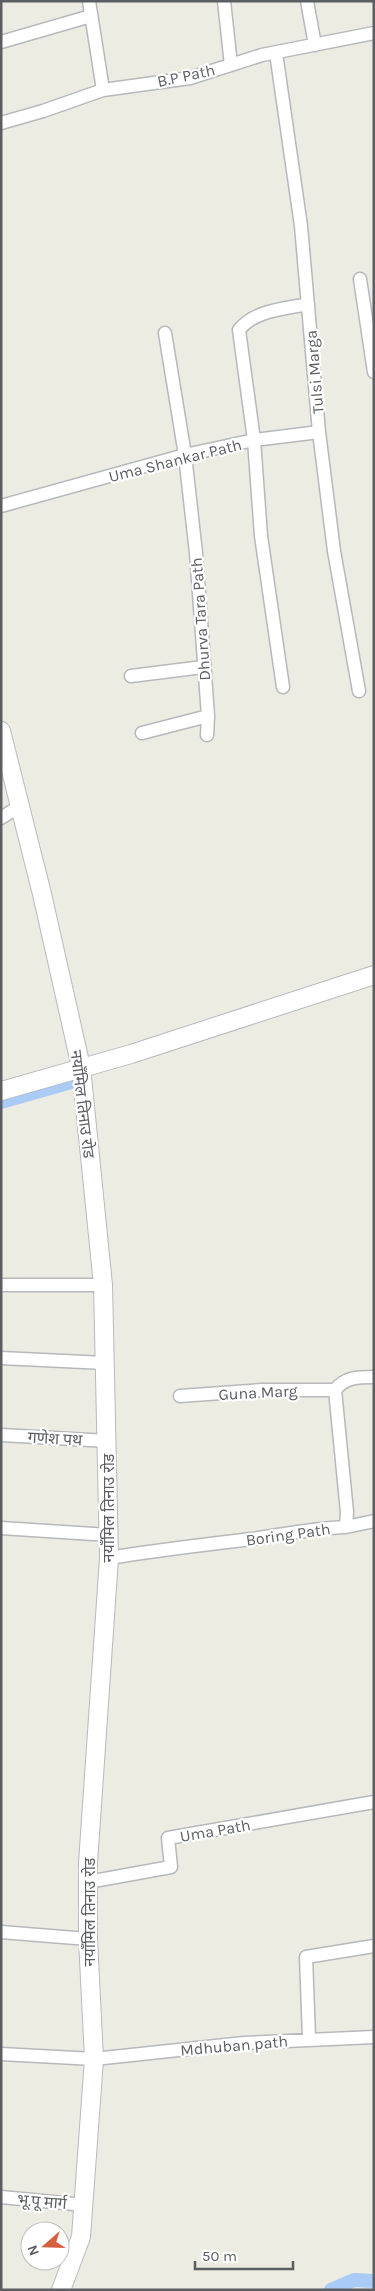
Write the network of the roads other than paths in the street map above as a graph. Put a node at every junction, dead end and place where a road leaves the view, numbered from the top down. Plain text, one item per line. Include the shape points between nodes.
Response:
1 (89, 1) edge
2 (224, 1) edge
3 (308, 1) edge
4 (92, 16) junction
5 (374, 34) edge
6 (1, 42) edge
7 (315, 45) junction
8 (276, 53) junction
9 (231, 65) junction
10 (103, 90) junction
11 (1, 123) edge
12 (360, 279) dead end
13 (308, 304) junction
14 (165, 333) dead end
15 (374, 372) edge
16 (319, 432) junction
17 (254, 440) junction
18 (185, 455) junction
19 (1, 506) edge
20 (203, 667) junction
21 (131, 676) dead end
22 (283, 687) dead end
23 (359, 691) dead end
24 (208, 716) junction
25 (1, 731) edge
26 (142, 734) dead end
27 (206, 735) dead end
28 (20, 806) junction
29 (1, 818) edge
30 (374, 975) edge
31 (80, 1068) junction
32 (1, 1091) edge
33 (103, 1285) junction
34 (1, 1286) edge
35 (1, 1358) edge
36 (105, 1363) junction
37 (374, 1377) edge
38 (335, 1390) junction
39 (180, 1396) dead end
40 (1, 1435) edge
41 (108, 1441) junction
42 (374, 1521) edge
43 (346, 1527) junction
44 (1, 1528) edge
45 (109, 1536) junction
46 (109, 1558) junction
47 (374, 1802) edge
48 (88, 1882) junction
49 (1, 1932) edge
50 (88, 1938) junction
51 (374, 1946) edge
52 (374, 2037) edge
53 (309, 2038) junction
54 (1, 2054) edge
55 (94, 2059) junction
56 (1, 2197) edge
57 (84, 2205) junction
58 (61, 2290) edge

1 - 4 street
2 - 9 street
3 - 7 street
4 - 6 street
4 - 10 street
5 - 7 street, B.P Path
7 - 8 street, B.P Path
8 - 9 street, B.P Path
8 - 13 street, Tulsi Marga via 301,226
9 - 10 street, B.P Path via 190,78
10 - 11 street, B.P Path
12 - 15 street
13 - 16 street, Tulsi Marga
13 - 17 street via 256,316 239,330
14 - 18 street, Dhurva Tara Path
16 - 17 street
16 - 23 street, Tulsi Marga via 334,551
17 - 18 street, Uma Shankar Path
17 - 22 street, Uma Shankar Path via 262,536
18 - 19 street, Uma Shankar Path
18 - 20 street, Dhurva Tara Path via 196,554
20 - 21 street
20 - 24 street, Dhurva Tara Path
24 - 26 street
24 - 27 street, Dhurva Tara Path
25 - 28 street, नयाँमिल तिनाउ रोड
28 - 29 street
28 - 31 street, नयाँमिल तिनाउ रोड
30 - 31 street
31 - 32 street
31 - 33 street, नयाँमिल तिनाउ रोड
33 - 34 street
33 - 36 street, नयाँमिल तिनाउ रोड
35 - 36 street
36 - 41 street, नयाँमिल तिनाउ रोड
37 - 38 street via 342,1381
38 - 39 street, Guna Marg via 262,1390
38 - 43 street, Boring Path
40 - 41 street, गणेश पथ
41 - 45 street, नयाँमिल तिनाउ रोड
42 - 43 street
43 - 46 street, Boring Path
44 - 45 street
45 - 46 street, नयाँमिल तिनाउ रोड
46 - 48 street, नयाँमिल तिनाउ रोड
47 - 48 street, Uma Path via 168,1838 171,1866
48 - 50 street, नयाँमिल तिनाउ रोड
49 - 50 street
50 - 55 street, नयाँमिल तिनाउ रोड
51 - 53 street via 306,1957
52 - 53 street, Mdhuban path
53 - 55 street, Mdhuban path
54 - 55 street, Mdhuban path
55 - 57 street, नयाँमिल तिनाउ रोड
56 - 57 street, भू.पू मार्ग
57 - 58 street, नयाँमिल तिनाउ रोड via 81,2237

